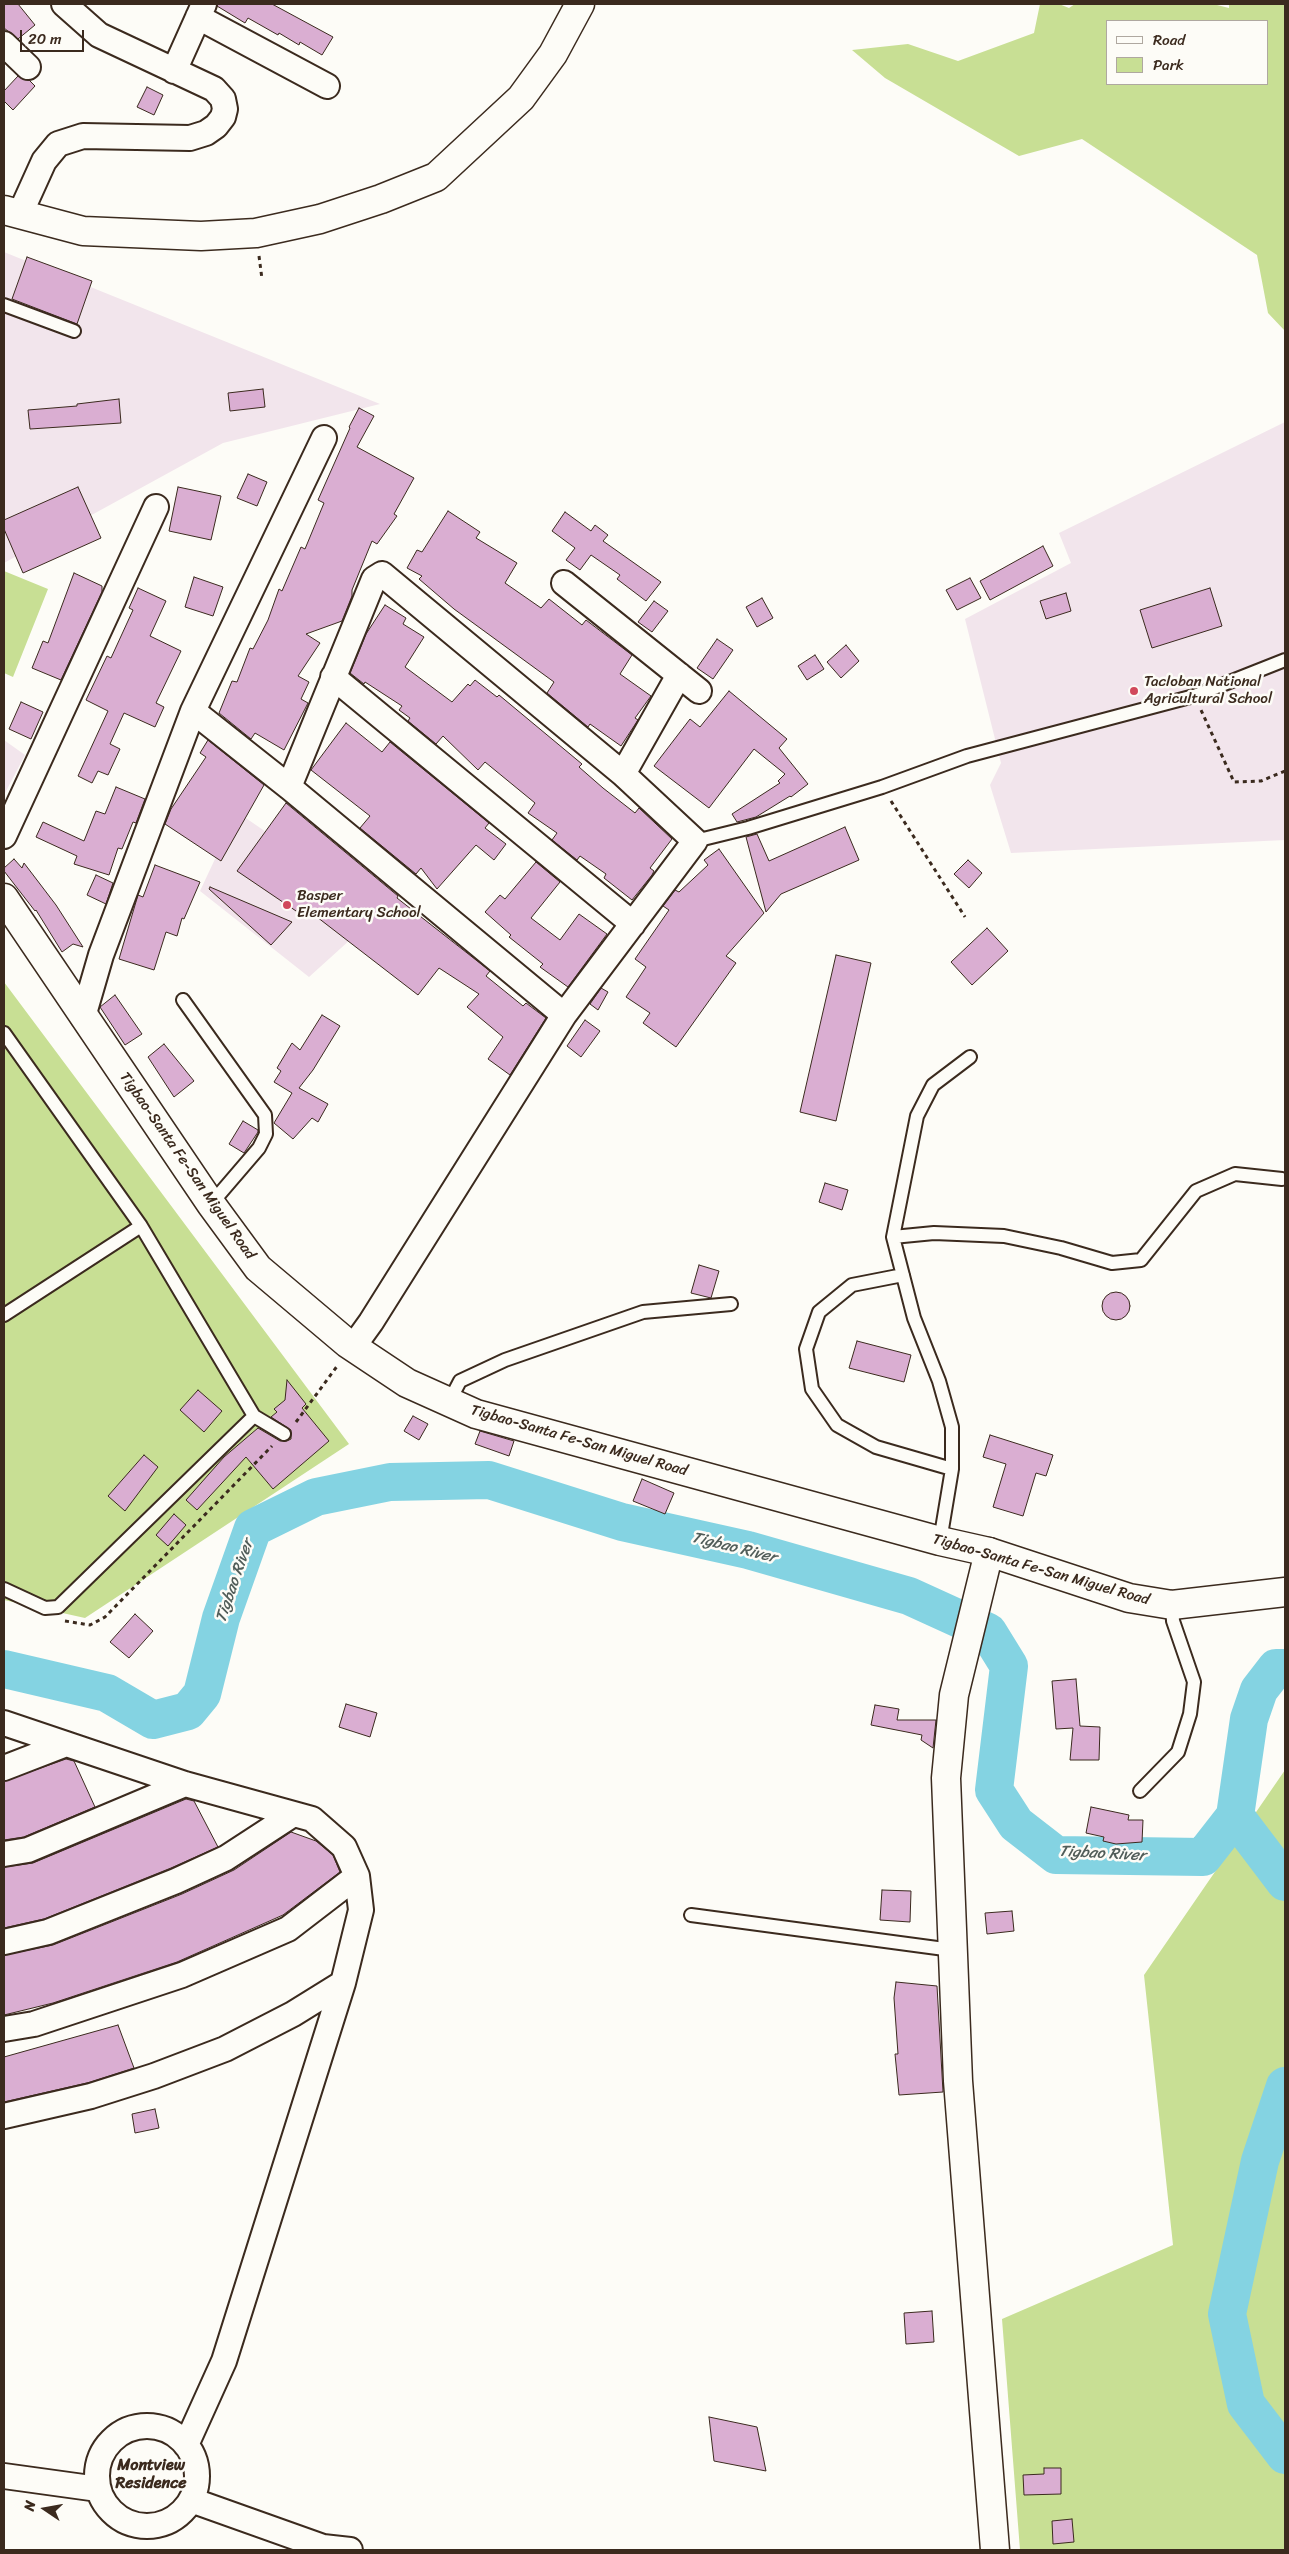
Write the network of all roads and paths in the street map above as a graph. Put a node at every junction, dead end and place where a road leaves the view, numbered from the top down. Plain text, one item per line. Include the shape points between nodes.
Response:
1 (64, 4) edge
2 (580, 4) edge
3 (201, 10) edge
4 (4, 44) edge
5 (28, 67) dead end
6 (174, 70) junction
7 (326, 86) dead end
8 (12, 212) edge
9 (4, 305) edge
10 (74, 331) dead end
11 (324, 438) dead end
12 (156, 507) dead end
13 (564, 584) dead end
14 (1285, 660) edge
15 (680, 675) junction
16 (333, 677) junction
17 (699, 691) dead end
18 (1194, 696) junction
19 (192, 711) junction
20 (1285, 771) edge
21 (623, 774) junction
22 (289, 787) junction
23 (882, 787) junction
24 (4, 836) edge
25 (696, 841) junction
26 (4, 898) edge
27 (965, 917) dead end
28 (633, 924) junction
29 (183, 1000) dead end
30 (564, 1015) junction
31 (83, 1017) junction
32 (4, 1033) edge
33 (970, 1057) dead end
34 (1282, 1179) dead end
35 (211, 1204) junction
36 (141, 1226) junction
37 (893, 1237) junction
38 (903, 1275) junction
39 (731, 1304) dead end
40 (4, 1315) edge
41 (353, 1346) junction
42 (449, 1402) junction
43 (254, 1416) junction
44 (284, 1434) junction
45 (952, 1469) junction
46 (940, 1541) junction
47 (989, 1552) junction
48 (4, 1590) edge
49 (1285, 1592) edge
50 (1172, 1605) junction
51 (60, 1620) dead end
52 (4, 1723) edge
53 (66, 1744) junction
54 (4, 1768) edge
55 (185, 1784) junction
56 (1140, 1791) dead end
57 (292, 1815) junction
58 (4, 1854) edge
59 (357, 1876) junction
60 (691, 1915) dead end
61 (4, 1942) edge
62 (952, 1950) junction
63 (343, 1983) junction
64 (4, 2029) edge
65 (4, 2116) edge
66 (186, 2445) junction
67 (4, 2476) edge
68 (98, 2489) junction
69 (191, 2500) junction
70 (325, 2549) edge
71 (350, 2550) edge
72 (995, 2550) edge

1 - 6 street via 99,35
2 - 8 main road via 552,54 521,98 436,177 380,199 320,219 256,233 201,236 83,231
3 - 6 street
3 - 7 street
4 - 5 street
6 - 8 street via 214,89 223,99 223,117 216,126 190,138 83,136 58,144
9 - 10 lane
11 - 19 street
12 - 24 street
13 - 15 street
14 - 18 lane
15 - 17 street
15 - 21 street
16 - 21 street via 374,579 382,574
16 - 22 street
16 - 28 street
18 - 20 path via 1234,782 1260,781
18 - 23 lane via 967,756
19 - 22 street
19 - 31 street via 101,955
21 - 25 street
22 - 30 street
23 - 25 lane
23 - 27 path
25 - 28 street
26 - 31 main road, Tigbao-Santa Fe-San Miguel Road
28 - 30 street
29 - 35 lane via 265,1115 266,1134 260,1148
30 - 41 street
31 - 35 main road, Tigbao-Santa Fe-San Miguel Road
32 - 36 lane
33 - 37 lane via 933,1085 917,1116
34 - 37 lane via 1235,1174 1196,1191 1141,1260 1112,1263 1004,1236 934,1233
35 - 41 main road, Tigbao-Santa Fe-San Miguel Road via 258,1268
36 - 40 lane
36 - 43 lane
37 - 38 lane
38 - 45 lane via 914,1318 952,1427
38 - 45 lane via 852,1285 819,1312 806,1349 812,1389 837,1425 876,1447
39 - 42 lane via 682,1307 634,1315 505,1360 460,1381
41 - 42 main road, Tigbao-Santa Fe-San Miguel Road via 408,1383
41 - 44 path via 304,1413
42 - 46 main road, Tigbao-Santa Fe-San Miguel Road via 476,1414
43 - 44 lane
43 - 48 lane via 58,1607 45,1608
44 - 51 path via 105,1617 90,1625
45 - 46 lane
46 - 47 main road, Tigbao-Santa Fe-San Miguel Road
47 - 50 main road, Tigbao-Santa Fe-San Miguel Road via 1128,1598
47 - 62 main road via 954,1694 946,1778
49 - 50 main road, Tigbao-Santa Fe-San Miguel Road
50 - 56 lane via 1173,1621 1194,1682 1190,1714 1178,1752
52 - 53 street
53 - 54 street
53 - 55 street
55 - 57 street
55 - 58 street via 28,1850
57 - 59 street via 312,1819 344,1847
57 - 61 street via 226,1858 167,1885 48,1932
59 - 63 street via 361,1910
59 - 64 street via 288,1928 182,1975 34,2024
60 - 62 lane
62 - 72 main road via 958,2081
63 - 65 street via 226,2049 91,2096
63 - 66 street via 224,2361
66 - 68 street via 178,2436 161,2428 130,2428 102,2452 98,2464
66 - 69 street via 197,2472
67 - 68 street
68 - 69 street via 105,2505 117,2517 132,2524 166,2523 180,2514
69 - 70 street
70 - 71 street

